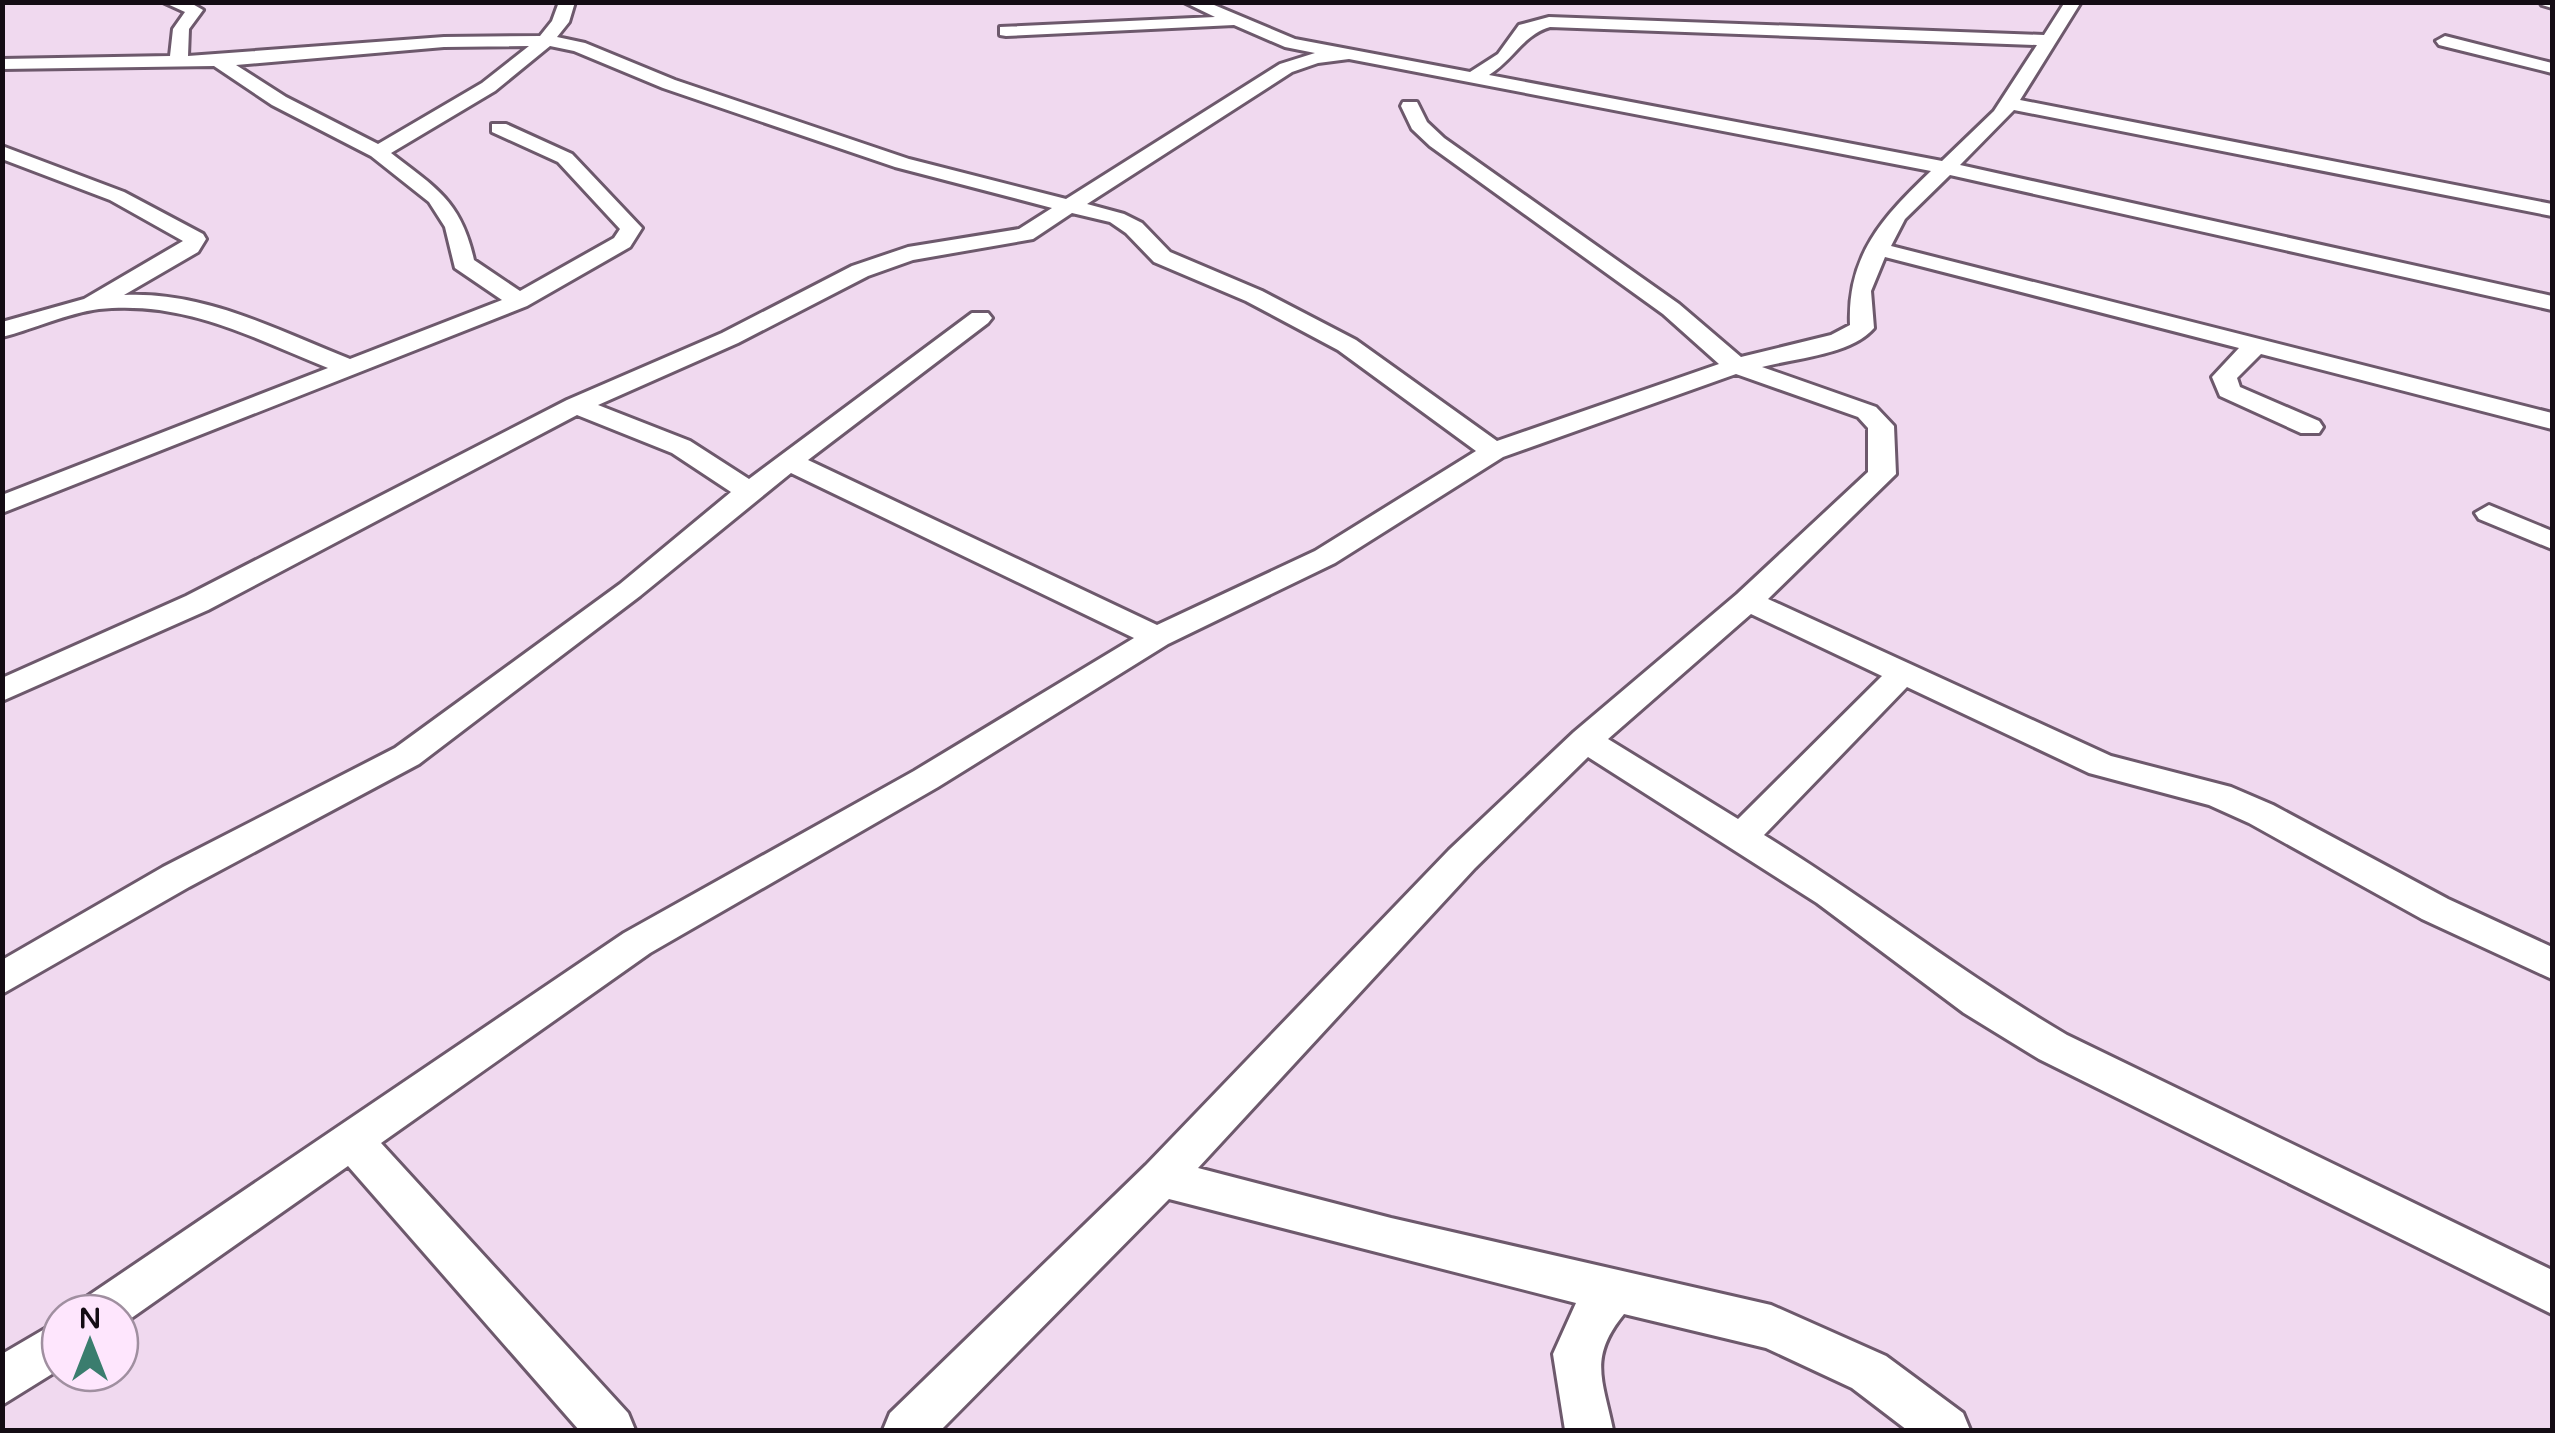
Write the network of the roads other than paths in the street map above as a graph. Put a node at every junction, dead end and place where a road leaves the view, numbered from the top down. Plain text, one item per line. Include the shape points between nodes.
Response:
1 (171, 2) edge
2 (567, 2) edge
3 (1192, 2) edge
4 (2073, 2) edge
5 (1232, 22) junction
6 (1006, 31) dead end
7 (550, 40) junction
8 (2047, 40) junction
9 (2446, 41) dead end
10 (1288, 55) junction
11 (178, 60) junction
12 (218, 62) junction
13 (2, 64) edge
14 (2552, 68) edge
15 (1476, 76) junction
16 (2006, 103) junction
17 (1410, 106) dead end
18 (500, 128) dead end
19 (2, 152) edge
20 (378, 152) junction
21 (1946, 168) junction
22 (1072, 205) junction
23 (2552, 210) edge
24 (1878, 249) junction
25 (519, 301) junction
26 (2552, 303) edge
27 (92, 304) junction
28 (980, 318) dead end
29 (2, 330) edge
30 (2256, 345) junction
31 (1736, 366) junction
32 (351, 368) junction
33 (576, 406) junction
34 (2552, 421) edge
35 (2310, 426) dead end
36 (1494, 450) junction
37 (790, 462) junction
38 (748, 491) junction
39 (2, 505) edge
40 (2489, 513) dead end
41 (2552, 541) edge
42 (1748, 601) junction
43 (1157, 637) junction
44 (1903, 674) junction
45 (2, 691) edge
46 (1586, 740) junction
47 (1741, 837) junction
48 (2552, 964) edge
49 (2, 978) edge
50 (350, 1139) junction
51 (1161, 1178) junction
52 (1617, 1288) junction
53 (130, 1293) edge
54 (2552, 1293) edge
55 (40, 1356) edge
56 (2, 1382) edge
57 (611, 1430) edge
58 (907, 1430) edge
59 (1589, 1430) edge
60 (1946, 1430) edge

1 - 11 street via 194,10 182,29
2 - 7 street
3 - 5 street
4 - 8 street
5 - 6 street
5 - 10 street
7 - 12 street
7 - 20 street via 448,114
7 - 22 street via 902,163
8 - 15 street via 1549,22 1525,29 1504,58
8 - 16 street
9 - 14 street
10 - 15 street via 1350,54
10 - 22 street
11 - 12 street
11 - 13 street
12 - 20 street
15 - 21 street
16 - 21 street
16 - 23 street
17 - 31 street via 1437,142 1671,308
18 - 25 street via 566,158 631,228 622,242
19 - 27 street via 118,196 194,240
20 - 25 street via 436,198 456,227 463,262
21 - 24 street via 1896,216
21 - 26 street
22 - 33 street via 1025,234 908,254 860,272
22 - 36 street via 1117,218 1162,257 1312,324
24 - 30 street
24 - 31 street via 1860,291 1862,328
25 - 32 street
27 - 29 street
27 - 32 street via 159,300 202,309
28 - 37 street
30 - 34 street
30 - 35 street via 2224,386
31 - 36 street
31 - 42 street via 1854,405 1881,426 1884,446 1882,474
32 - 39 street
33 - 38 street via 681,447
33 - 45 street via 197,602
36 - 43 street via 1325,556
37 - 38 street
37 - 43 street
38 - 49 street via 630,590 407,756
40 - 41 street
42 - 44 street
42 - 46 street
43 - 50 street via 636,944
44 - 47 street
44 - 48 street via 2101,765 2261,814
46 - 47 street
46 - 51 street via 1462,859
47 - 54 street via 2053,1048
50 - 53 street
50 - 57 street
51 - 52 street
51 - 58 street
52 - 59 street via 1590,1319 1572,1359
52 - 60 street via 1771,1327 1869,1372
55 - 56 street

